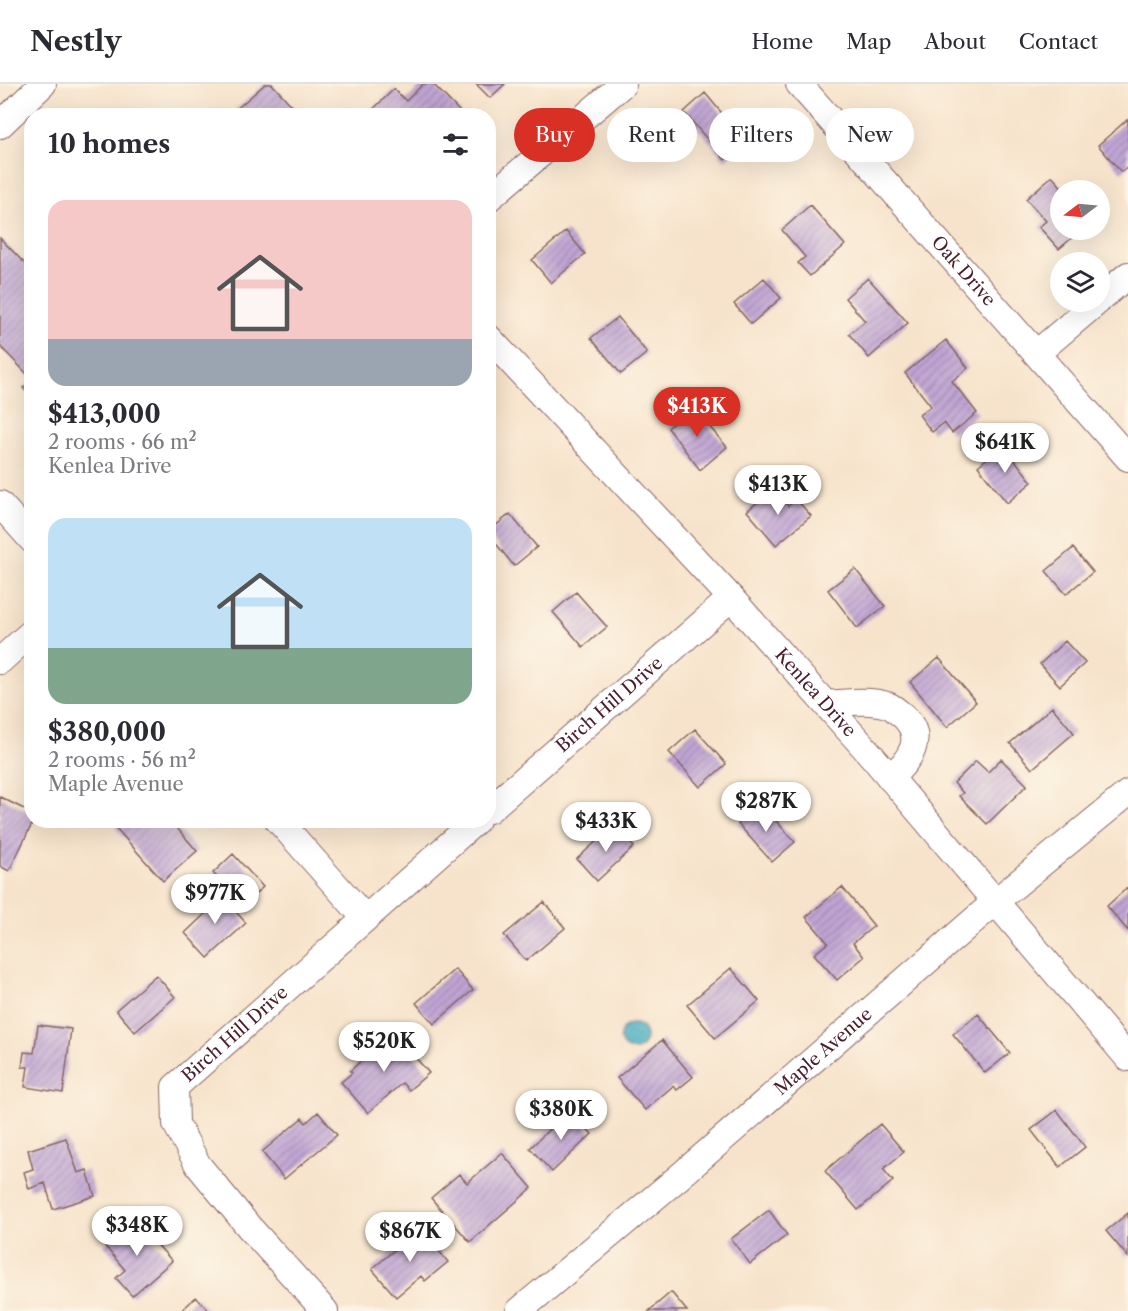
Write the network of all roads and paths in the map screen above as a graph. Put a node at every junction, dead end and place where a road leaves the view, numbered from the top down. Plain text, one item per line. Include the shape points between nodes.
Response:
1 (44, 84) edge
2 (623, 84) edge
3 (799, 84) edge
4 (0, 125) edge
5 (496, 192) edge
6 (1128, 275) edge
7 (1110, 290) edge
8 (1084, 312) edge
9 (496, 346) edge
10 (1037, 353) junction
11 (1128, 458) edge
12 (0, 504) edge
13 (24, 531) edge
14 (731, 598) junction
15 (24, 639) edge
16 (0, 661) edge
17 (826, 704) junction
18 (890, 778) junction
19 (1128, 793) edge
20 (496, 804) edge
21 (285, 828) edge
22 (468, 828) edge
23 (996, 901) junction
24 (365, 918) junction
25 (1128, 1058) edge
26 (325, 1311) edge
27 (519, 1311) edge

1 - 4 street
2 - 5 street
3 - 10 street, Oak Drive
6 - 7 street
8 - 10 street
9 - 14 street, Kenlea Drive
10 - 11 street, Oak Drive
12 - 13 street
14 - 17 street, Kenlea Drive
14 - 20 street, Birch Hill Drive
15 - 16 street
17 - 18 street, Kenlea Drive
17 - 18 street via 889,705 904,717 914,730 914,747
18 - 23 street, Kenlea Drive
19 - 23 street, Maple Avenue
21 - 24 street
22 - 24 street, Birch Hill Drive
23 - 25 street, Kenlea Drive
23 - 27 street, Maple Avenue
24 - 26 street, Birch Hill Drive via 175,1087 176,1125 198,1165

